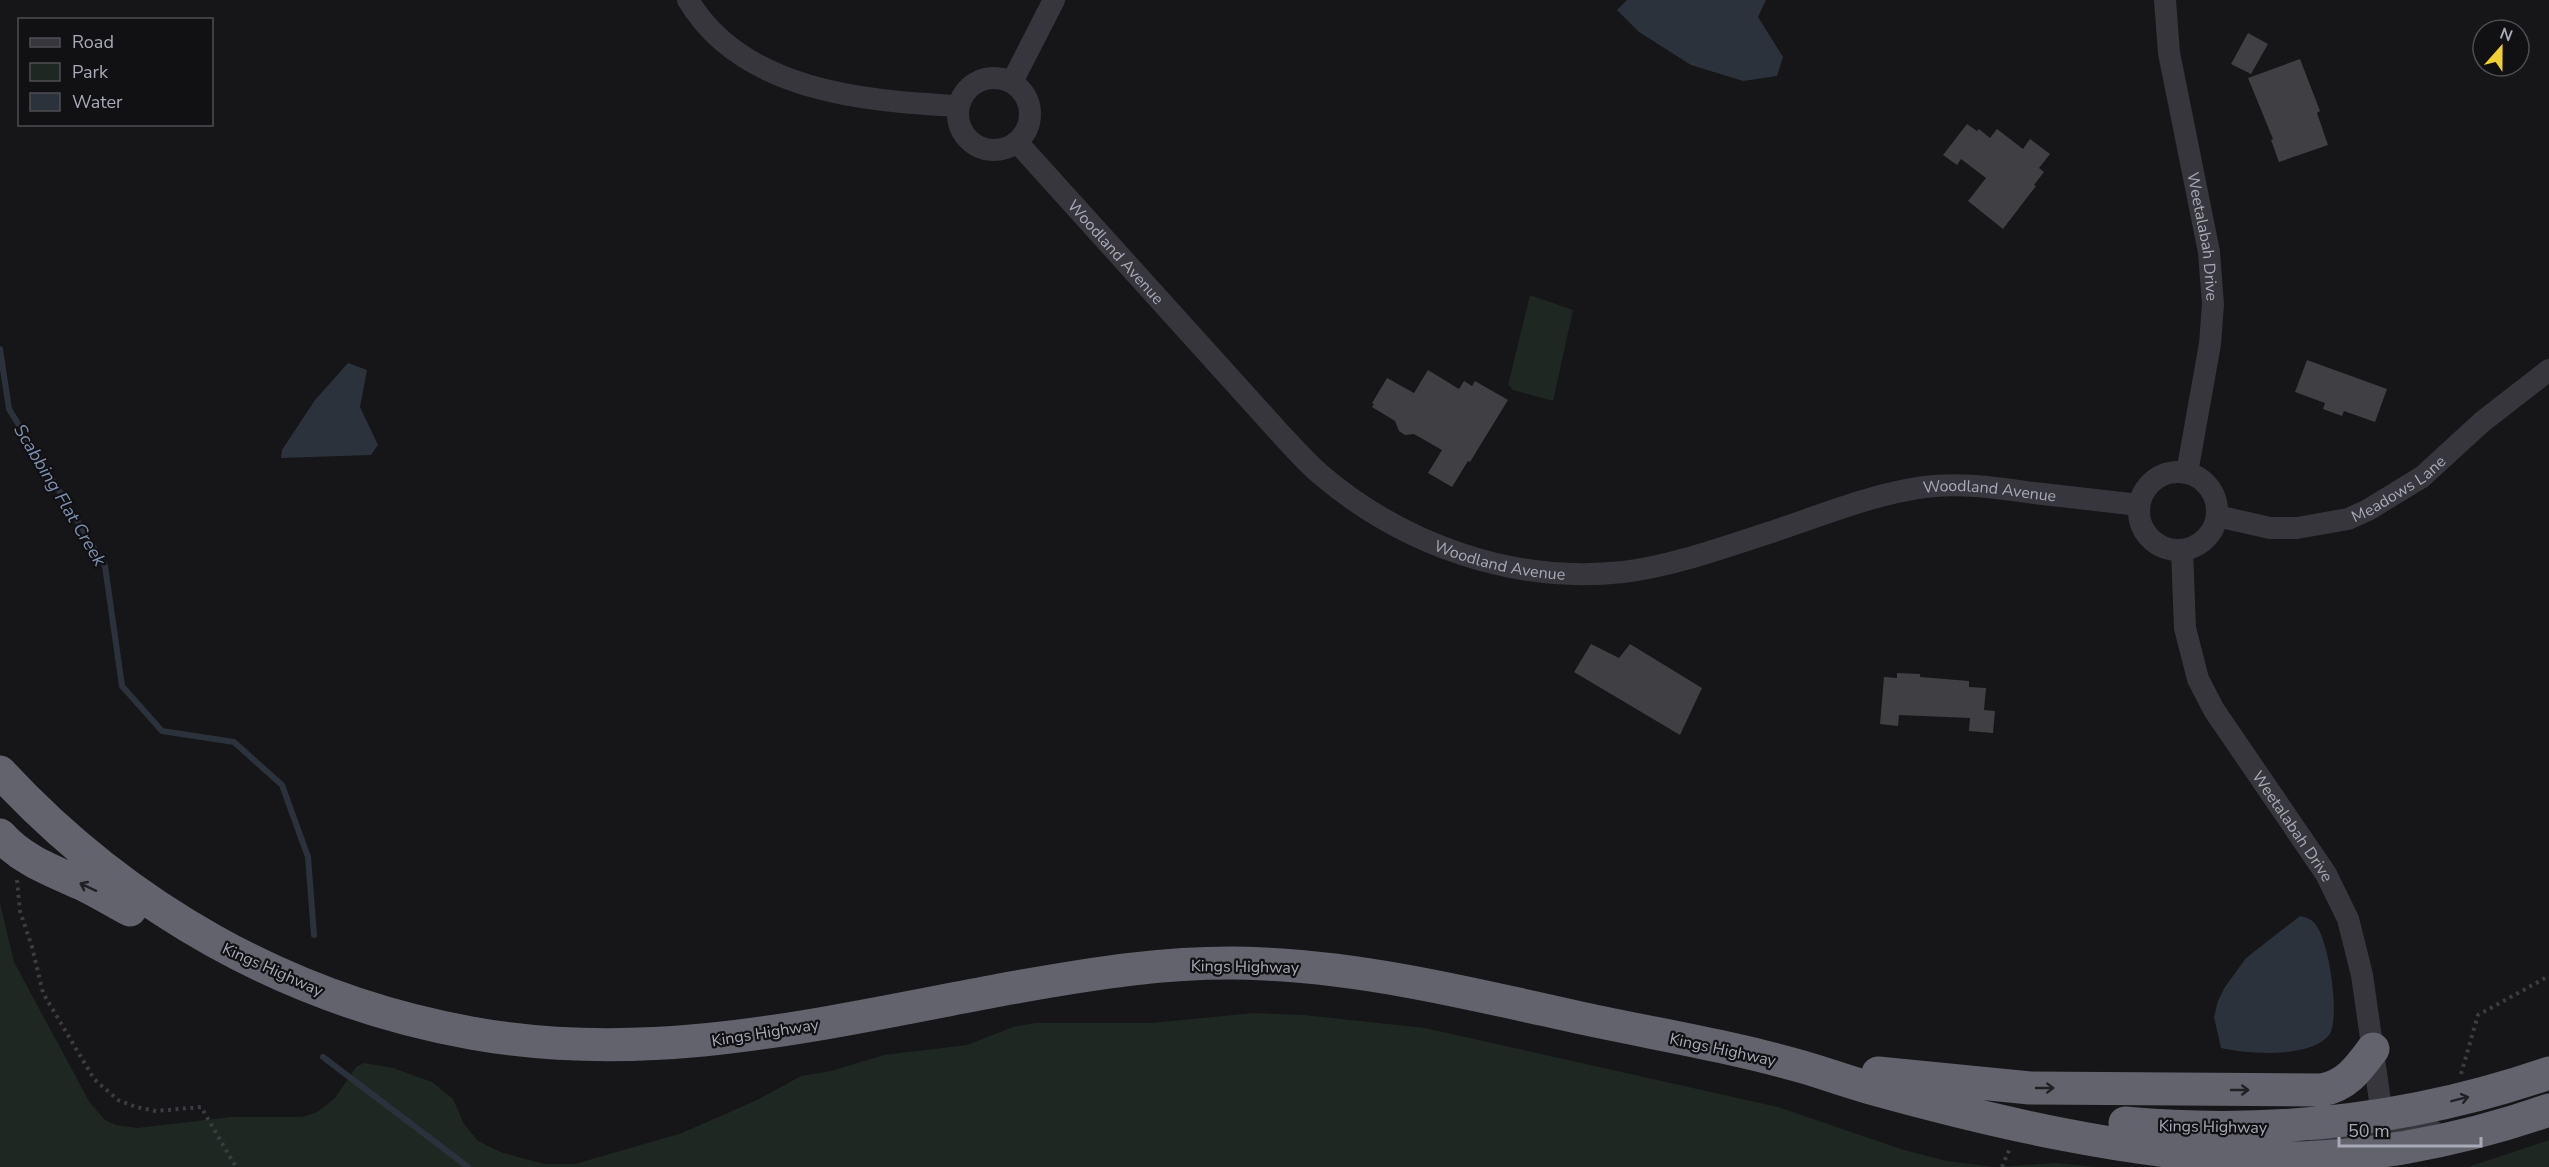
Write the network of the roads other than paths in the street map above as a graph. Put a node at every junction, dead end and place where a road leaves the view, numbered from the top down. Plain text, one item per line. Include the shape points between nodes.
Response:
1 (688, 0) edge
2 (1054, 0) edge
3 (2165, 0) edge
4 (1012, 82) junction
5 (958, 106) junction
6 (1017, 142) junction
7 (2549, 369) edge
8 (2187, 473) junction
9 (2139, 505) junction
10 (2217, 516) junction
11 (2182, 550) junction
12 (0, 772) edge
13 (7, 842) edge
14 (313, 988) junction
15 (2373, 1048) junction
16 (2549, 1073) edge
17 (2545, 1112) edge
18 (2382, 1115) junction
19 (2156, 1148) junction

1 - 5 street via 710,31 726,44 753,63 795,82 868,98
2 - 4 street
3 - 8 street, Weetalabah Drive via 2169,53 2209,252 2214,304
4 - 5 street via 985,78 963,94
4 - 6 street via 1021,90 1030,111 1025,133
5 - 6 street via 962,131 970,141 993,150
6 - 9 street, Woodland Avenue via 1278,432 1321,474 1402,531 1471,556 1509,568 1545,573 1624,572 1662,565 1766,534 1839,507 1926,487 1995,488
7 - 10 street, Meadows Lane via 2482,422 2422,477 2348,519 2297,528 2270,528
8 - 9 street via 2171,472 2156,478
8 - 10 street via 2208,486 2215,497
9 - 11 street via 2140,522 2149,537 2164,547
10 - 11 street via 2202,541
11 - 15 street, Weetalabah Drive via 2185,628 2198,679 2214,710 2326,874 2342,904 2357,948
12 - 14 highway, Kings Highway via 69,840 143,898 226,949
14 -> 13 highway via 196,947 97,892 38,865
14 - 19 highway, Kings Highway via 387,1014 470,1033 566,1045 629,1046 746,1036 1140,968 1206,963 1339,970 1426,985 1800,1066 1991,1118
15 - 18 street, Weetalabah Drive
18 -> 15 highway, Kings Highway via 2251,1128 2154,1126 2078,1118 1840,1071 2030,1088 2313,1090 2345,1081
18 -> 16 highway, Kings Highway via 2454,1100
17 - 18 street via 2413,1133 2398,1129
17 - 19 highway, Kings Highway via 2456,1137 2334,1157 2252,1158
18 - 19 street via 2368,1130 2335,1141 2262,1148

